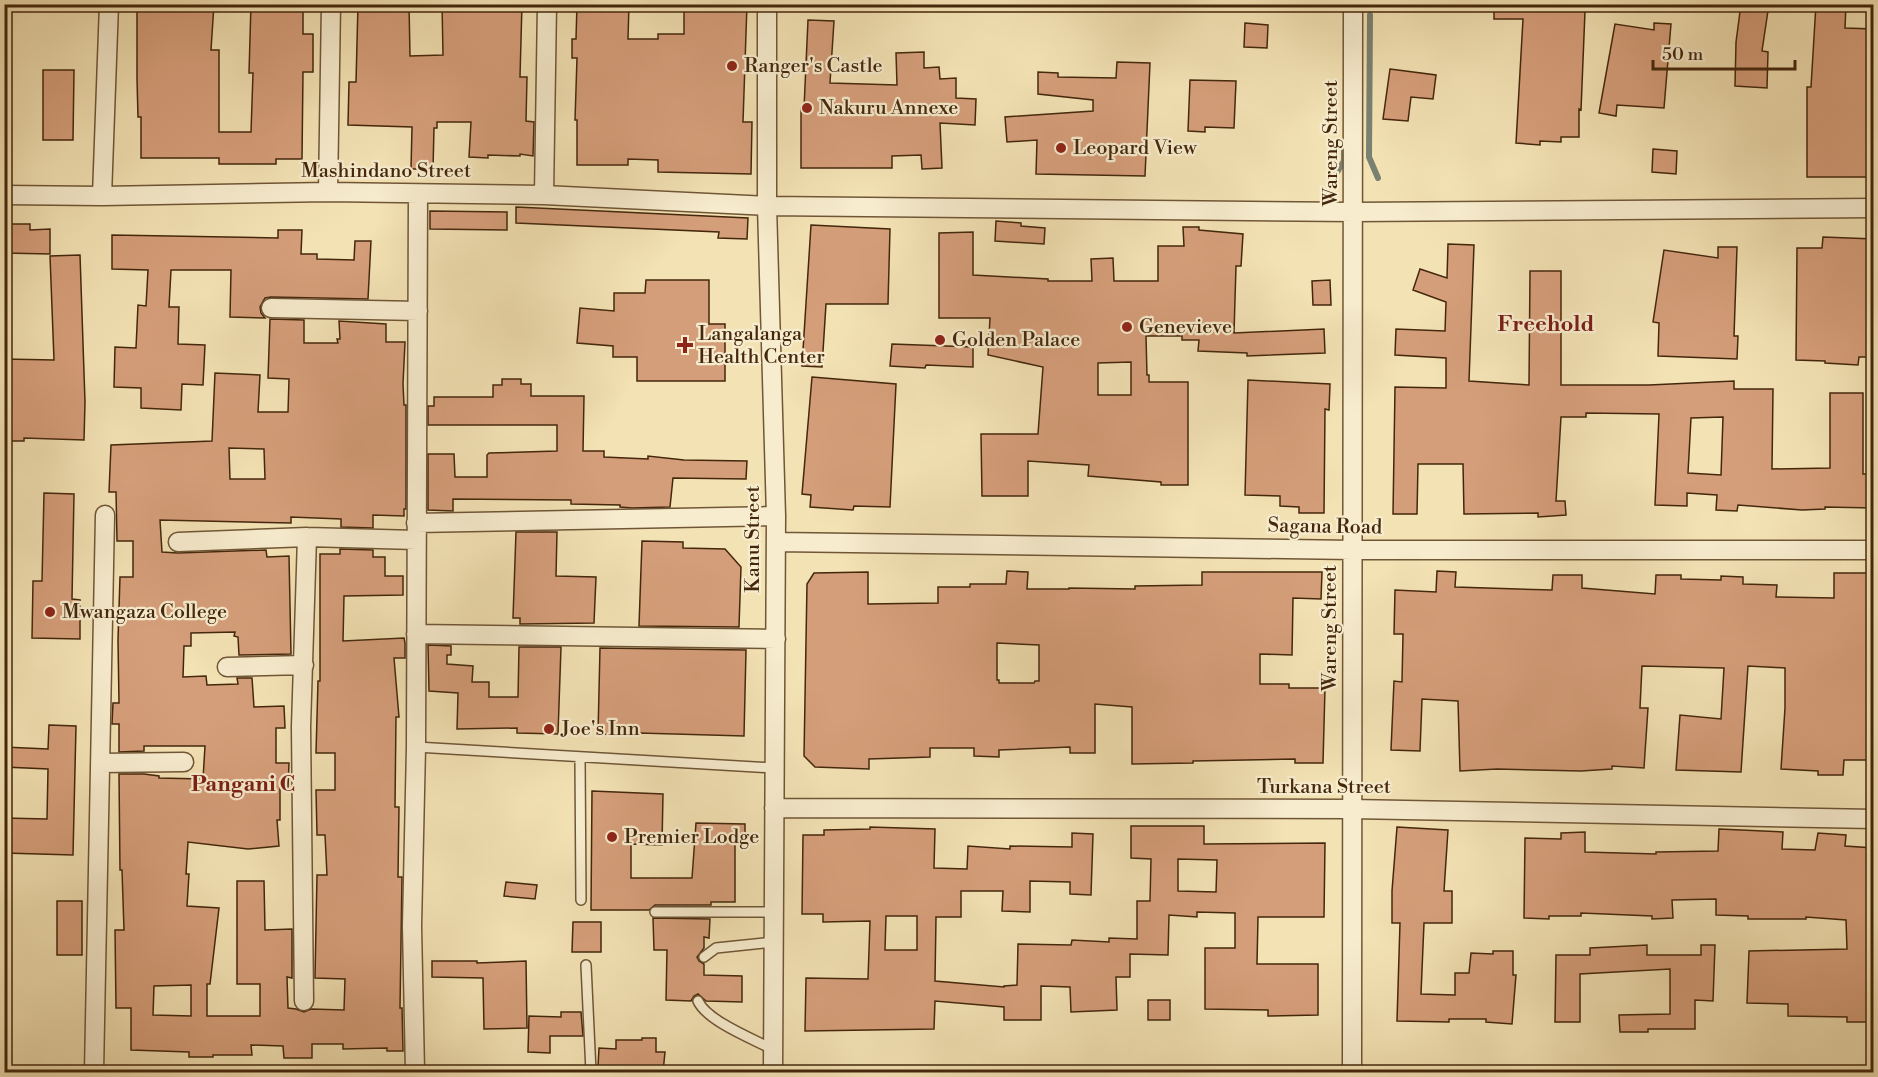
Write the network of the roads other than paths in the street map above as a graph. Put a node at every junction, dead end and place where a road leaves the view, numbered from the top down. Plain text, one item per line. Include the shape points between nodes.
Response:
1 (109, 4) edge
2 (331, 4) edge
3 (547, 4) edge
4 (767, 4) edge
5 (1353, 4) edge
6 (328, 192) junction
7 (418, 194) junction
8 (4, 195) edge
9 (544, 195) junction
10 (102, 196) junction
11 (767, 206) junction
12 (1874, 208) edge
13 (1354, 212) junction
14 (271, 308) dead end
15 (418, 311) junction
16 (105, 515) dead end
17 (777, 516) junction
18 (416, 531) junction
19 (307, 537) junction
20 (178, 542) dead end
21 (777, 542) junction
22 (1353, 550) junction
23 (1874, 550) edge
24 (416, 634) junction
25 (776, 639) junction
26 (304, 665) junction
27 (227, 667) dead end
28 (416, 747) junction
29 (580, 757) junction
30 (184, 762) dead end
31 (100, 763) junction
32 (774, 768) junction
33 (774, 808) junction
34 (1351, 809) junction
35 (1874, 819) edge
36 (581, 900) dead end
37 (655, 912) dead end
38 (773, 912) junction
39 (773, 942) junction
40 (704, 957) dead end
41 (586, 965) dead end
42 (304, 1001) dead end
43 (698, 1001) dead end
44 (772, 1049) junction
45 (94, 1072) edge
46 (415, 1072) edge
47 (591, 1072) edge
48 (773, 1072) edge
49 (1352, 1072) edge

1 - 10 street
2 - 6 street
3 - 9 street
4 - 11 street, Kanu Street
5 - 13 street, Wareng Street
6 - 7 street, Mashindano Street
6 - 10 street, Mashindano Street
7 - 9 street, Mashindano Street
7 - 15 street
8 - 10 street, Mashindano Street
9 - 11 street, Mashindano Street
11 - 13 street, Mashindano Street
11 - 17 street, Kanu Street
12 - 13 street, Mashindano Street
13 - 22 street, Wareng Street
14 - 15 street
15 - 18 street
16 - 31 street
17 - 18 street
17 - 21 street, Kanu Street
18 - 19 street
18 - 24 street
19 - 20 street
19 - 26 street
21 - 22 street, Sagana Road
21 - 25 street, Kanu Street
22 - 23 street, Sagana Road
22 - 34 street, Wareng Street
24 - 25 street
24 - 28 street
25 - 32 street, Kanu Street
26 - 27 street
26 - 42 street
28 - 29 lane
28 - 46 street via 412,926
29 - 32 lane
29 - 36 lane
30 - 31 street
31 - 45 street
32 - 33 street, Kanu Street
33 - 34 street, Turkana Street
33 - 38 street, Kanu Street
34 - 35 street, Turkana Street
34 - 49 street, Wareng Street
37 - 38 lane
38 - 39 street, Kanu Street
39 - 40 lane via 716,948
39 - 44 street, Kanu Street
41 - 47 lane
43 - 44 lane via 717,1020
44 - 48 street, Kanu Street

